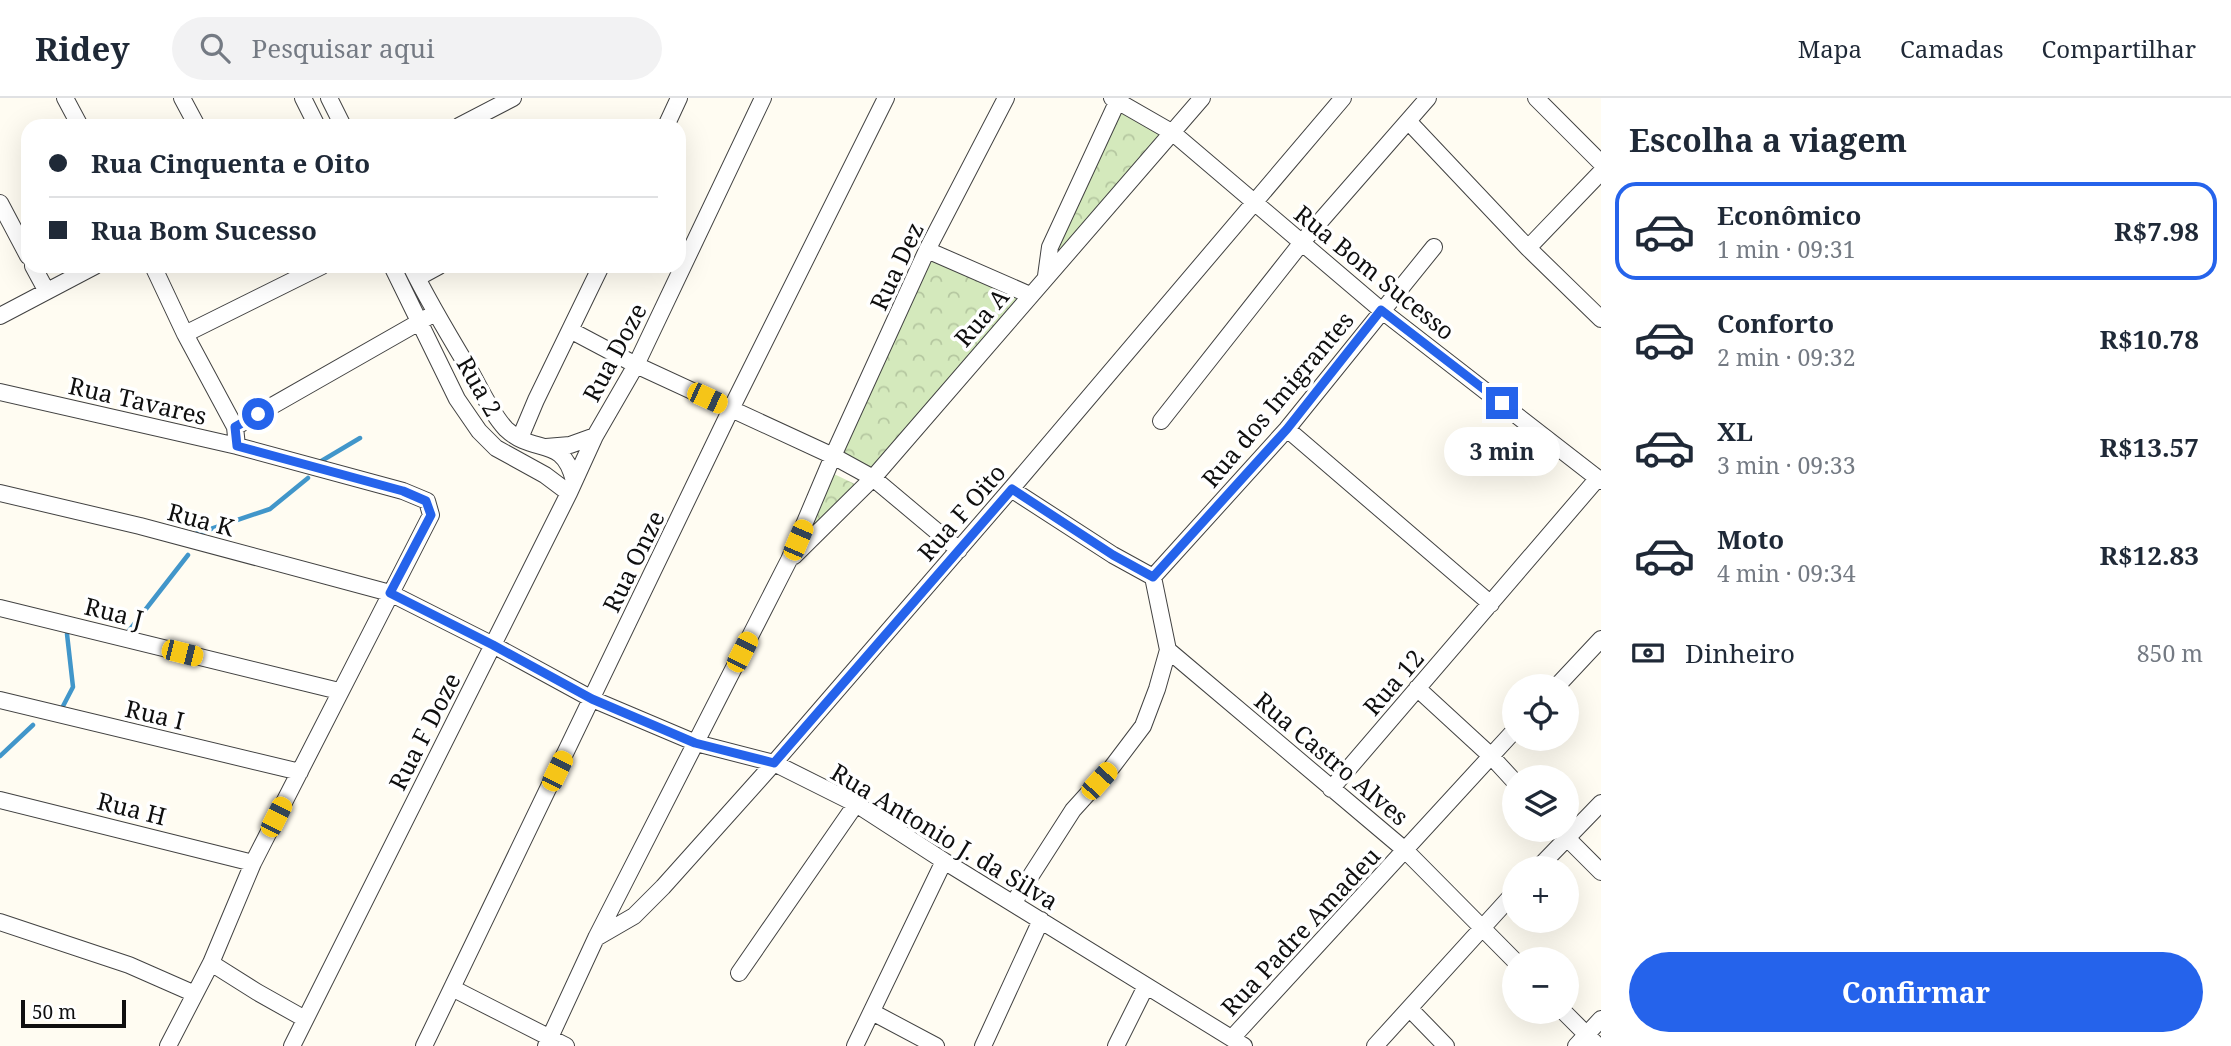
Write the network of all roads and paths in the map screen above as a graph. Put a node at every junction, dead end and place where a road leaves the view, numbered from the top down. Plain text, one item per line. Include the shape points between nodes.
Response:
1 (65, 98) edge
2 (182, 98) edge
3 (303, 98) edge
4 (329, 98) edge
5 (513, 98) edge
6 (679, 98) edge
7 (763, 98) edge
8 (886, 98) edge
9 (1006, 98) edge
10 (1202, 98) edge
11 (1343, 98) edge
12 (1428, 98) edge
13 (1536, 98) edge
14 (1116, 99) edge
15 (76, 119) edge
16 (193, 119) edge
17 (314, 119) edge
18 (340, 119) edge
19 (472, 119) edge
20 (669, 119) edge
21 (1408, 121) junction
22 (1173, 133) junction
23 (1601, 163) edge
24 (1601, 172) edge
25 (0, 203) edge
26 (1253, 203) junction
27 (1303, 241) junction
28 (21, 243) edge
29 (1434, 247) dead end
30 (1528, 248) junction
31 (927, 250) junction
32 (686, 260) edge
33 (37, 273) edge
34 (81, 273) edge
35 (156, 273) edge
36 (308, 273) edge
37 (396, 273) edge
38 (415, 273) edge
39 (598, 273) edge
40 (680, 273) edge
41 (1046, 276) junction
42 (46, 290) junction
43 (1030, 295) junction
44 (1381, 310) junction
45 (435, 311) junction
46 (0, 316) edge
47 (1601, 320) edge
48 (421, 323) junction
49 (570, 330) junction
50 (185, 334) junction
51 (636, 365) junction
52 (0, 392) edge
53 (731, 409) junction
54 (1161, 421) dead end
55 (235, 427) junction
56 (1287, 429) junction
57 (595, 436) junction
58 (520, 438) junction
59 (237, 446) junction
60 (545, 447) junction
61 (833, 456) junction
62 (873, 478) junction
63 (1600, 480) edge
64 (571, 487) junction
65 (1012, 489) junction
66 (0, 493) edge
67 (959, 550) junction
68 (789, 560) junction
69 (1153, 577) junction
70 (390, 593) junction
71 (1491, 604) junction
72 (0, 608) edge
73 (493, 645) junction
74 (1168, 650) junction
75 (1597, 651) edge
76 (1571, 674) edge
77 (1417, 688) junction
78 (339, 691) junction
79 (592, 699) junction
80 (0, 700) edge
81 (695, 743) junction
82 (1502, 744) edge
83 (1491, 756) junction
84 (774, 763) junction
85 (1502, 768) edge
86 (300, 772) junction
87 (1331, 789) junction
88 (0, 800) edge
89 (1601, 803) edge
90 (856, 804) junction
91 (1579, 820) edge
92 (1570, 842) edge
93 (1405, 850) junction
94 (944, 861) junction
95 (253, 863) junction
96 (1601, 872) edge
97 (1014, 902) junction
98 (1502, 906) edge
99 (1041, 920) junction
100 (0, 922) edge
101 (1482, 927) junction
102 (596, 938) junction
103 (1502, 948) edge
104 (211, 963) junction
105 (739, 973) dead end
106 (1146, 986) junction
107 (452, 988) junction
108 (195, 994) junction
109 (1410, 1009) junction
110 (872, 1012) junction
111 (304, 1019) junction
112 (1601, 1020) edge
113 (1573, 1024) edge
114 (548, 1042) edge
115 (1238, 1042) edge
116 (1587, 1042) edge
117 (168, 1046) edge
118 (292, 1046) edge
119 (425, 1046) edge
120 (566, 1046) edge
121 (855, 1046) edge
122 (936, 1046) edge
123 (983, 1046) edge
124 (1116, 1046) edge
125 (1375, 1046) edge
126 (1446, 1046) edge

1 - 15 street
2 - 16 street
3 - 17 street
4 - 18 street
5 - 19 street
6 - 20 street
7 - 32 street, Rua Doze
8 - 53 street, Rua Onze
9 - 31 street, Rua Dez
10 - 22 street, Rua A
11 - 26 street, Rua F Oito
12 - 21 street
13 - 23 street
14 - 22 street, Rua Bom Sucesso
14 - 41 street via 1050,247
21 - 27 street
21 - 30 street
22 - 26 street, Rua Bom Sucesso
22 - 41 street, Rua A
24 - 30 street
25 - 28 street
26 - 27 street, Rua Bom Sucesso
26 - 65 street, Rua F Oito
27 - 44 street, Rua Bom Sucesso
27 - 54 street
29 - 44 street, Rua dos Imigrantes
30 - 47 street
31 - 43 street
31 - 61 street, Rua Dez
33 - 42 street
34 - 42 street
35 - 50 street
36 - 50 street
37 - 48 street, Rua 2
38 - 45 street, Rua 2
39 - 49 street
40 - 51 street, Rua Doze
41 - 43 street, Rua A
42 - 46 street
43 - 62 street, Rua A
44 - 56 street, Rua dos Imigrantes
44 - 63 street, Rua Bom Sucesso
45 - 48 street
45 - 58 street, Rua 2 via 488,404 506,429
48 - 55 street
48 - 64 street, Rua 2 via 457,399 479,431 496,448
49 - 51 street
49 - 58 street
50 - 55 street
51 - 53 street
51 - 57 street, Rua Doze
52 - 59 street, Rua Tavares
53 - 61 street
53 - 79 street, Rua Onze
55 - 59 street
56 - 69 street, Rua dos Imigrantes
56 - 71 street
57 - 60 street, Rua 2
57 - 64 street, Rua F Doze
58 - 60 street, Rua 2
59 - 70 street, Rua Tavares via 426,501 431,515
60 - 64 street, Rua 2 via 559,452 568,463
61 - 62 street
61 - 68 street, Rua Dez
62 - 67 street
62 - 68 street, Rua A
63 - 71 street, Rua 12
64 - 73 street, Rua F Doze
65 - 67 street, Rua F Oito
65 - 69 street
66 - 70 street, Rua K
67 - 84 street, Rua F Oito
68 - 81 street
69 - 74 street
70 - 73 street, Rua K
70 - 78 street
71 - 77 street, Rua 12
72 - 78 street, Rua J
73 - 79 street, Rua Antonio J. da Silva
73 - 111 street, Rua F Doze
74 - 87 street, Rua Castro Alves
74 - 97 street via 1143,726 1073,810
75 - 76 street
77 - 83 street
77 - 87 street, Rua 12
78 - 86 street
79 - 81 street, Rua Antonio J. da Silva
79 - 107 street, Rua Onze
80 - 86 street, Rua I
81 - 84 street, Rua Antonio J. da Silva
81 - 102 street
82 - 83 street, Rua Padre Amadeu
83 - 85 street
83 - 93 street, Rua Padre Amadeu
84 - 90 street, Rua Antonio J. da Silva
84 - 102 street, Rua F Oito via 634,916
86 - 95 street
87 - 93 street, Rua Castro Alves
88 - 95 street, Rua H
89 - 91 street
90 - 94 street, Rua Antonio J. da Silva
90 - 105 street
92 - 96 street
93 - 101 street, Rua Castro Alves
93 - 115 street, Rua Padre Amadeu
94 - 97 street, Rua Antonio J. da Silva
94 - 110 street
95 - 104 street
97 - 99 street, Rua Antonio J. da Silva
98 - 101 street
99 - 106 street, Rua Antonio J. da Silva
99 - 123 street
100 - 108 street via 129,965
101 - 103 street, Rua Castro Alves
101 - 109 street
102 - 114 street
104 - 108 street
104 - 111 street
106 - 115 street, Rua Antonio J. da Silva
106 - 124 street
107 - 114 street
107 - 119 street, Rua Onze
108 - 117 street
109 - 125 street
109 - 126 street
110 - 121 street
110 - 122 street
111 - 118 street, Rua F Doze
112 - 116 street
113 - 116 street
114 - 120 street

